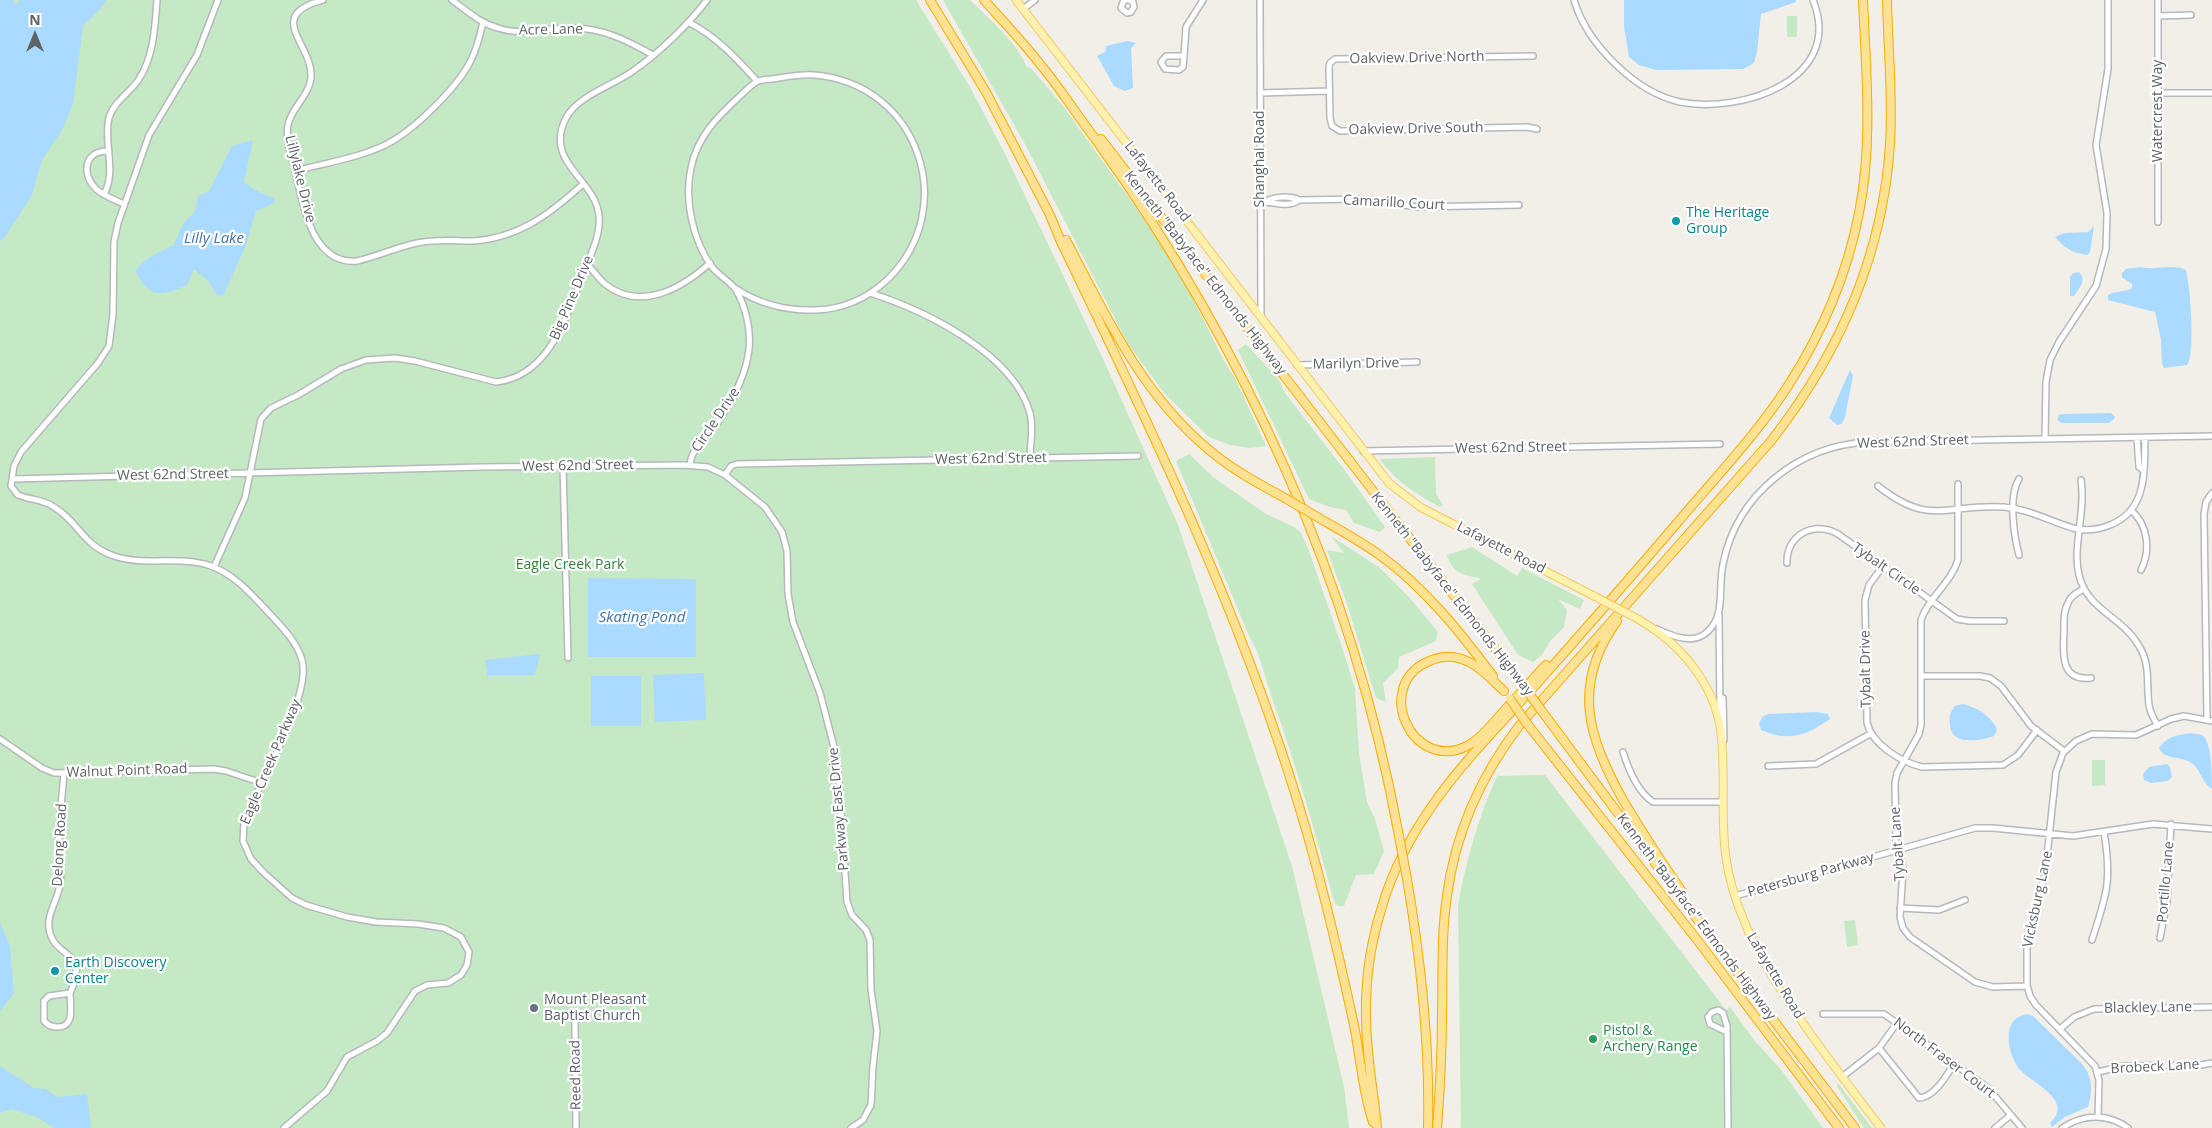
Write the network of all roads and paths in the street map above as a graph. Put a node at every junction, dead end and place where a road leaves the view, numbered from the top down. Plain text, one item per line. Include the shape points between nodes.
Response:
1 (157, 0) edge
2 (218, 0) edge
3 (323, 0) edge
4 (452, 0) edge
5 (707, 0) edge
6 (930, 0) edge
7 (984, 0) edge
8 (1016, 0) edge
9 (1035, 0) edge
10 (1203, 0) edge
11 (1260, 0) edge
12 (1574, 0) edge
13 (1814, 0) edge
14 (1863, 0) edge
15 (1886, 0) edge
16 (2108, 0) edge
17 (2158, 0) edge
18 (1023, 9) junction
19 (2191, 15) dead end
20 (2158, 16) junction
21 (483, 22) junction
22 (688, 22) junction
23 (652, 55) junction
24 (1184, 56) junction
25 (1533, 56) dead end
26 (1041, 65) junction
27 (757, 81) junction
28 (1329, 91) junction
29 (1260, 92) junction
30 (2158, 93) junction
31 (2212, 93) edge
32 (1537, 129) dead end
33 (109, 151) junction
34 (295, 171) junction
35 (583, 184) junction
36 (104, 194) junction
37 (1260, 202) junction
38 (124, 204) junction
39 (1519, 205) dead end
40 (1050, 215) junction
41 (2158, 222) dead end
42 (710, 263) junction
43 (587, 264) junction
44 (735, 288) junction
45 (870, 294) junction
46 (1260, 319) junction
47 (1417, 362) dead end
48 (1296, 365) junction
49 (2212, 436) edge
50 (2145, 437) junction
51 (2138, 438) junction
52 (2046, 439) junction
53 (1720, 444) dead end
54 (1363, 451) junction
55 (1138, 456) dead end
56 (1030, 458) junction
57 (563, 465) junction
58 (690, 465) junction
59 (2143, 470) junction
60 (252, 474) junction
61 (725, 475) junction
62 (12, 479) junction
63 (2018, 479) dead end
64 (2082, 480) dead end
65 (1958, 484) dead end
66 (1878, 486) dead end
67 (2212, 492) edge
68 (2014, 509) junction
69 (1958, 510) junction
70 (2131, 510) junction
71 (2080, 529) junction
72 (2019, 555) dead end
73 (2205, 556) junction
74 (2212, 556) edge
75 (1787, 563) dead end
76 (1883, 566) junction
77 (214, 567) junction
78 (2141, 570) dead end
79 (2084, 589) junction
80 (1637, 593) junction
81 (1932, 601) junction
82 (1602, 608) junction
83 (1719, 609) junction
84 (2004, 621) dead end
85 (2209, 621) edge
86 (1645, 623) junction
87 (568, 658) dead end
88 (1921, 676) junction
89 (1721, 677) junction
90 (2091, 678) dead end
91 (1504, 691) junction
92 (2210, 720) edge
93 (2158, 726) junction
94 (2037, 730) junction
95 (1721, 732) junction
96 (1870, 734) junction
97 (0, 739) edge
98 (2064, 751) junction
99 (1622, 752) dead end
100 (1722, 752) junction
101 (1904, 759) junction
102 (1768, 766) dead end
103 (64, 774) junction
104 (262, 784) junction
105 (1723, 802) junction
106 (2171, 824) junction
107 (2212, 829) edge
108 (2104, 832) junction
109 (2050, 834) junction
110 (1898, 850) junction
111 (1735, 896) junction
112 (1965, 900) dead end
113 (1900, 908) junction
114 (1709, 933) junction
115 (2160, 938) dead end
116 (2092, 940) dead end
117 (2027, 986) junction
118 (70, 993) junction
119 (2212, 1007) edge
120 (1823, 1014) dead end
121 (575, 1023) dead end
122 (1896, 1023) junction
123 (2060, 1029) junction
124 (1727, 1032) junction
125 (1879, 1048) junction
126 (2212, 1063) edge
127 (1954, 1064) junction
128 (2098, 1072) junction
129 (1842, 1077) junction
130 (2012, 1115) junction
131 (2098, 1117) junction
132 (284, 1128) edge
133 (576, 1128) edge
134 (851, 1128) edge
135 (1376, 1128) edge
136 (1428, 1128) edge
137 (1437, 1128) edge
138 (1728, 1128) edge
139 (1839, 1128) edge
140 (1855, 1128) edge
141 (1881, 1128) edge
142 (1995, 1128) edge
143 (2022, 1128) edge
144 (2062, 1128) edge
145 (2128, 1128) edge

1 - 33 street via 153,41 145,67 139,80 109,118
2 - 38 street via 199,51 150,135
3 - 34 street, Lillylake Drive via 303,6 295,21 311,74 309,87 288,126
4 - 21 street, Acre Lane
5 - 22 street, Big Pine Drive
6 - 40 highway via 986,92
7 - 26 highway
8 - 18 main road, Lafayette Road
9 - 18 street
10 - 24 street via 1186,27
11 - 29 street, Shanghai Road
12 - 13 street via 1597,46 1625,73 1673,100 1700,104 1743,101 1769,92 1804,68 1819,37
14 - 82 highway via 1867,156 1859,212 1833,300 1804,359 1779,398
15 - 80 highway via 1890,99 1887,176 1879,226 1847,316 1815,378 1787,420
16 - 52 street via 2108,74 2096,140 2107,213 2106,249 2100,277 2092,294 2050,360 2046,382
17 - 20 street, Watercrest Way
18 - 46 main road, Lafayette Road
19 - 20 street
20 - 30 street, Watercrest Way
21 - 23 street, Acre Lane via 513,32 575,28 603,32 626,40
21 - 34 street via 476,49 463,74 407,132 379,148
22 - 23 street, Big Pine Drive
22 - 27 street via 708,32
23 - 35 street, Big Pine Drive via 628,75 579,102 567,115 561,134 562,149 568,164
24 - 24 street via 1165,56 1162,66 1166,70 1181,69
25 - 28 street, Oakview Drive North via 1336,60 1329,67
26 - 114 highway, Kenneth "Babyface" Edmonds Highway, bridge via 1140,188 1523,685
26 - 136 highway, bridge via 1124,179 1173,255 1236,365 1273,441 1312,534 1347,632 1380,749 1398,832 1424,1010
27 - 42 street, Circle Drive via 710,125 692,164 689,186 693,225 699,245
27 - 45 street, Circle Drive via 803,75 844,81 880,100 908,132 923,174 923,214 902,263
28 - 29 street
28 - 32 street, Oakview Drive South via 1330,121 1338,130
29 - 37 street, Shanghai Road
30 - 31 street
30 - 41 street, Watercrest Way
33 - 36 street via 109,180
33 - 36 street via 94,153 88,164 89,179
34 - 35 street, Lillylake Drive via 315,236 328,252 350,262 421,242 485,240 515,232 549,214
35 - 43 street, Big Pine Drive via 595,200 599,215 596,238
36 - 38 street
37 - 39 street, Camarillo Court via 1294,204 1299,200 1359,200 1422,207
37 - 46 street, Shanghai Road
38 - 62 street via 114,240 109,346 21,452
40 - 91 highway, Kenneth "Babyface" Edmonds Highway, bridge via 1127,354 1154,395 1183,427 1233,468 1380,556 1444,614
40 - 135 highway via 1201,538 1261,692 1289,773 1320,881 1345,982 1371,1118
42 - 43 street via 675,288 647,297 616,291
42 - 44 street, Circle Drive
43 - 60 street, Big Pine Drive via 557,337 543,357 522,374 493,382 399,358 372,359 349,365 265,413 261,419
44 - 45 street, Circle Drive via 764,303 805,310 839,306
44 - 58 street, Circle Drive via 749,328 746,366 730,402 693,453
45 - 56 street via 942,324 967,338 995,361 1029,408 1032,425
46 - 48 main road, Lafayette Road
47 - 48 street, Marilyn Drive
48 - 54 main road, Lafayette Road
49 - 50 street, West 62nd Street
50 - 51 street, West 62nd Street
50 - 59 street
51 - 52 street, West 62nd Street
51 - 59 street via 2139,467
52 - 83 street, West 62nd Street via 1863,442 1834,447 1804,458 1770,482 1742,516 1723,564
53 - 54 street, West 62nd Street
54 - 86 main road, Lafayette Road, bridge via 1389,483 1418,506
55 - 56 street, West 62nd Street
56 - 61 street, West 62nd Street via 737,464 731,466
57 - 58 street, West 62nd Street
57 - 60 street, West 62nd Street
57 - 87 street
58 - 61 street, West 62nd Street via 711,468
59 - 70 street via 2142,490
60 - 62 street, West 62nd Street
60 - 77 street, Big Pine Drive via 241,508
61 - 134 street, Parkway East Drive via 765,507 782,532 787,551 793,622 820,693 833,740 847,902 870,940 871,990 877,1026 872,1104 863,1120
62 - 77 street, Eagle Creek Parkway via 16,494 54,506 85,539 104,552 135,560 181,561
63 - 68 street
64 - 71 street
65 - 69 street, Tybalt Lane
66 - 69 street via 1913,508 1934,512
67 - 73 street via 2205,509
68 - 69 street via 1985,507
68 - 71 street
68 - 72 street
69 - 81 street, Tybalt Lane via 1958,562
70 - 71 street via 2110,525
70 - 78 street via 2146,532 2146,557
71 - 79 street via 2077,561
73 - 74 street
73 - 85 street
75 - 76 street, Tybalt Circle via 1788,550 1796,537 1807,530 1820,528 1838,534
76 - 81 street, Tybalt Circle
76 - 96 street, Tybalt Drive via 1869,585 1865,600
77 - 104 street, Eagle Creek Parkway via 235,580 265,608 296,648 303,664 299,698
79 - 90 street via 2072,596 2066,606 2063,657 2073,675
79 - 93 street via 2094,604 2140,646 2147,667 2149,706
80 - 114 highway via 1609,632 1598,654 1590,690 1592,729 1609,773 1632,815
80 - 137 highway via 1510,739 1483,782 1466,820 1450,878 1444,919
81 - 84 street, Tybalt Circle via 1961,620
81 - 88 street, Tybalt Lane via 1920,622
82 - 91 highway via 1469,745 1449,750 1428,746 1412,733 1402,715 1402,696 1408,678 1418,667 1437,658 1453,657 1467,661
82 - 135 highway via 1441,791 1396,866 1377,924 1367,984 1367,1036
83 - 86 street, West 62nd Street via 1711,627 1694,639 1675,638
83 - 89 street
85 - 92 street
86 - 95 main road, Lafayette Road via 1678,648 1697,672 1713,703
88 - 94 street via 1990,678
88 - 101 street, Tybalt Lane via 1921,727
89 - 95 street
89 - 100 street via 1725,731
91 - 139 highway, Kenneth "Babyface" Edmonds Highway, bridge
92 - 93 street via 2184,716
93 - 98 street via 2136,735 2088,735
94 - 98 street
94 - 101 street via 2015,758 1999,766 1927,767
95 - 100 main road, Lafayette Road
96 - 101 street via 1879,744
96 - 102 street via 1816,764
97 - 103 street, Walnut Point Road via 42,768
98 - 109 street, Vicksburg Lane via 2056,772
99 - 105 street via 1652,802
100 - 105 main road, Lafayette Road
101 - 110 street, Tybalt Lane via 1895,783
103 - 104 street, Walnut Point Road via 214,769
103 - 118 street, Delong Road via 59,840 60,884 48,923 50,934 78,969
104 - 132 street, Eagle Creek Parkway via 244,822 243,841 256,865 288,895 306,905 347,917 444,928 459,935 469,952 461,975 448,983 426,985 415,991 387,1033 347,1058 327,1091
105 - 111 main road, Lafayette Road via 1726,857
106 - 107 street, Petersburg Parkway
106 - 108 street, Petersburg Parkway
106 - 115 street, Portillo Lane via 2167,901
108 - 109 street, Petersburg Parkway via 2075,836
108 - 116 street via 2108,883
109 - 110 street, Petersburg Parkway via 1975,828
109 - 117 street, Vicksburg Lane via 2044,880 2027,945
110 - 111 street, Petersburg Parkway
110 - 113 street, Tybalt Lane via 1903,870
111 - 129 main road, Lafayette Road via 1761,957
112 - 113 street via 1939,910
113 - 117 street, Tybalt Lane via 1901,924 1908,936 1969,979 1993,987
114 - 140 highway, Kenneth "Babyface" Edmonds Highway
117 - 123 street, Vicksburg Lane via 2032,1000
118 - 118 street, Delong Road via 49,996 44,1001 44,1021 49,1026 65,1025 70,1018
119 - 123 street, Blackley Lane via 2094,1009 2079,1014
120 - 122 street, North Fraser Court via 1880,1013
121 - 133 street, Reed Road
122 - 125 street
122 - 127 street, North Fraser Court
123 - 128 street, Vicksburg Lane via 2093,1062
124 - 124 street via 1725,1016 1718,1010 1713,1011 1708,1016 1710,1024
124 - 138 street
125 - 127 street via 1920,1098 1937,1088
125 - 129 street
126 - 128 street, Brobeck Lane via 2124,1066
127 - 130 street, North Fraser Court via 1992,1091
128 - 131 street
129 - 141 main road, Lafayette Road
130 - 142 street
130 - 143 street, North Fraser Court
131 - 144 street via 2077,1120
131 - 145 street

